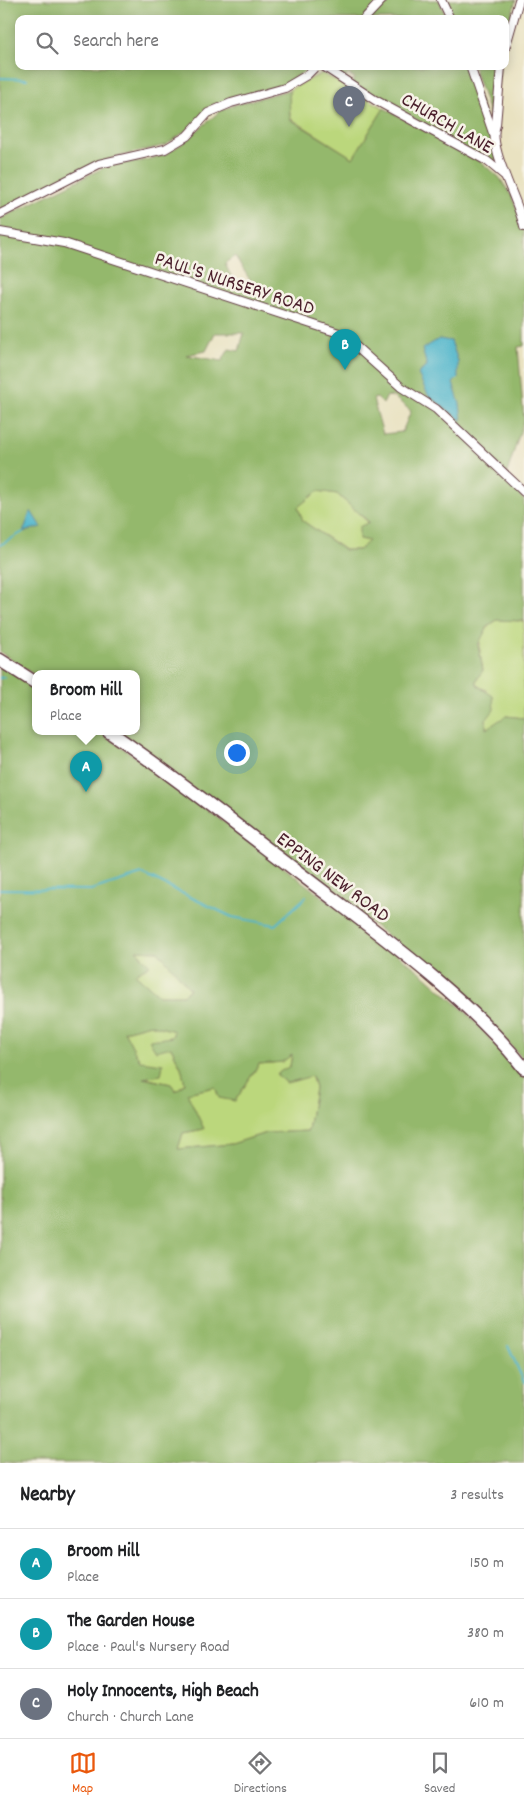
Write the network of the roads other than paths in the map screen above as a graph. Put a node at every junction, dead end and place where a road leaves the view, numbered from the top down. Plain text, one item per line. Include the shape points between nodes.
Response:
1 (382, 0) edge
2 (441, 0) edge
3 (519, 0) edge
4 (368, 15) edge
5 (448, 15) edge
6 (509, 35) edge
7 (312, 70) edge
8 (329, 70) edge
9 (471, 70) edge
10 (501, 70) edge
11 (493, 133) junction
12 (505, 176) junction
13 (0, 214) edge
14 (524, 227) edge
15 (0, 232) edge
16 (524, 492) edge
17 (0, 660) edge
18 (32, 680) edge
19 (113, 735) edge
20 (524, 1068) edge

1 - 4 street
2 - 5 street
3 - 6 street
7 - 13 street via 285,88 208,113 188,136 165,148 99,164 34,194
8 - 12 street, CHURCH LANE via 375,100 487,161
9 - 11 street
10 - 11 street
11 - 12 street
12 - 14 street via 522,214
15 - 16 street, PAUL'S NURSERY ROAD via 64,243 342,334 401,387 436,409
17 - 18 main road
19 - 20 main road, EPPING NEW ROAD via 382,936 467,1008

